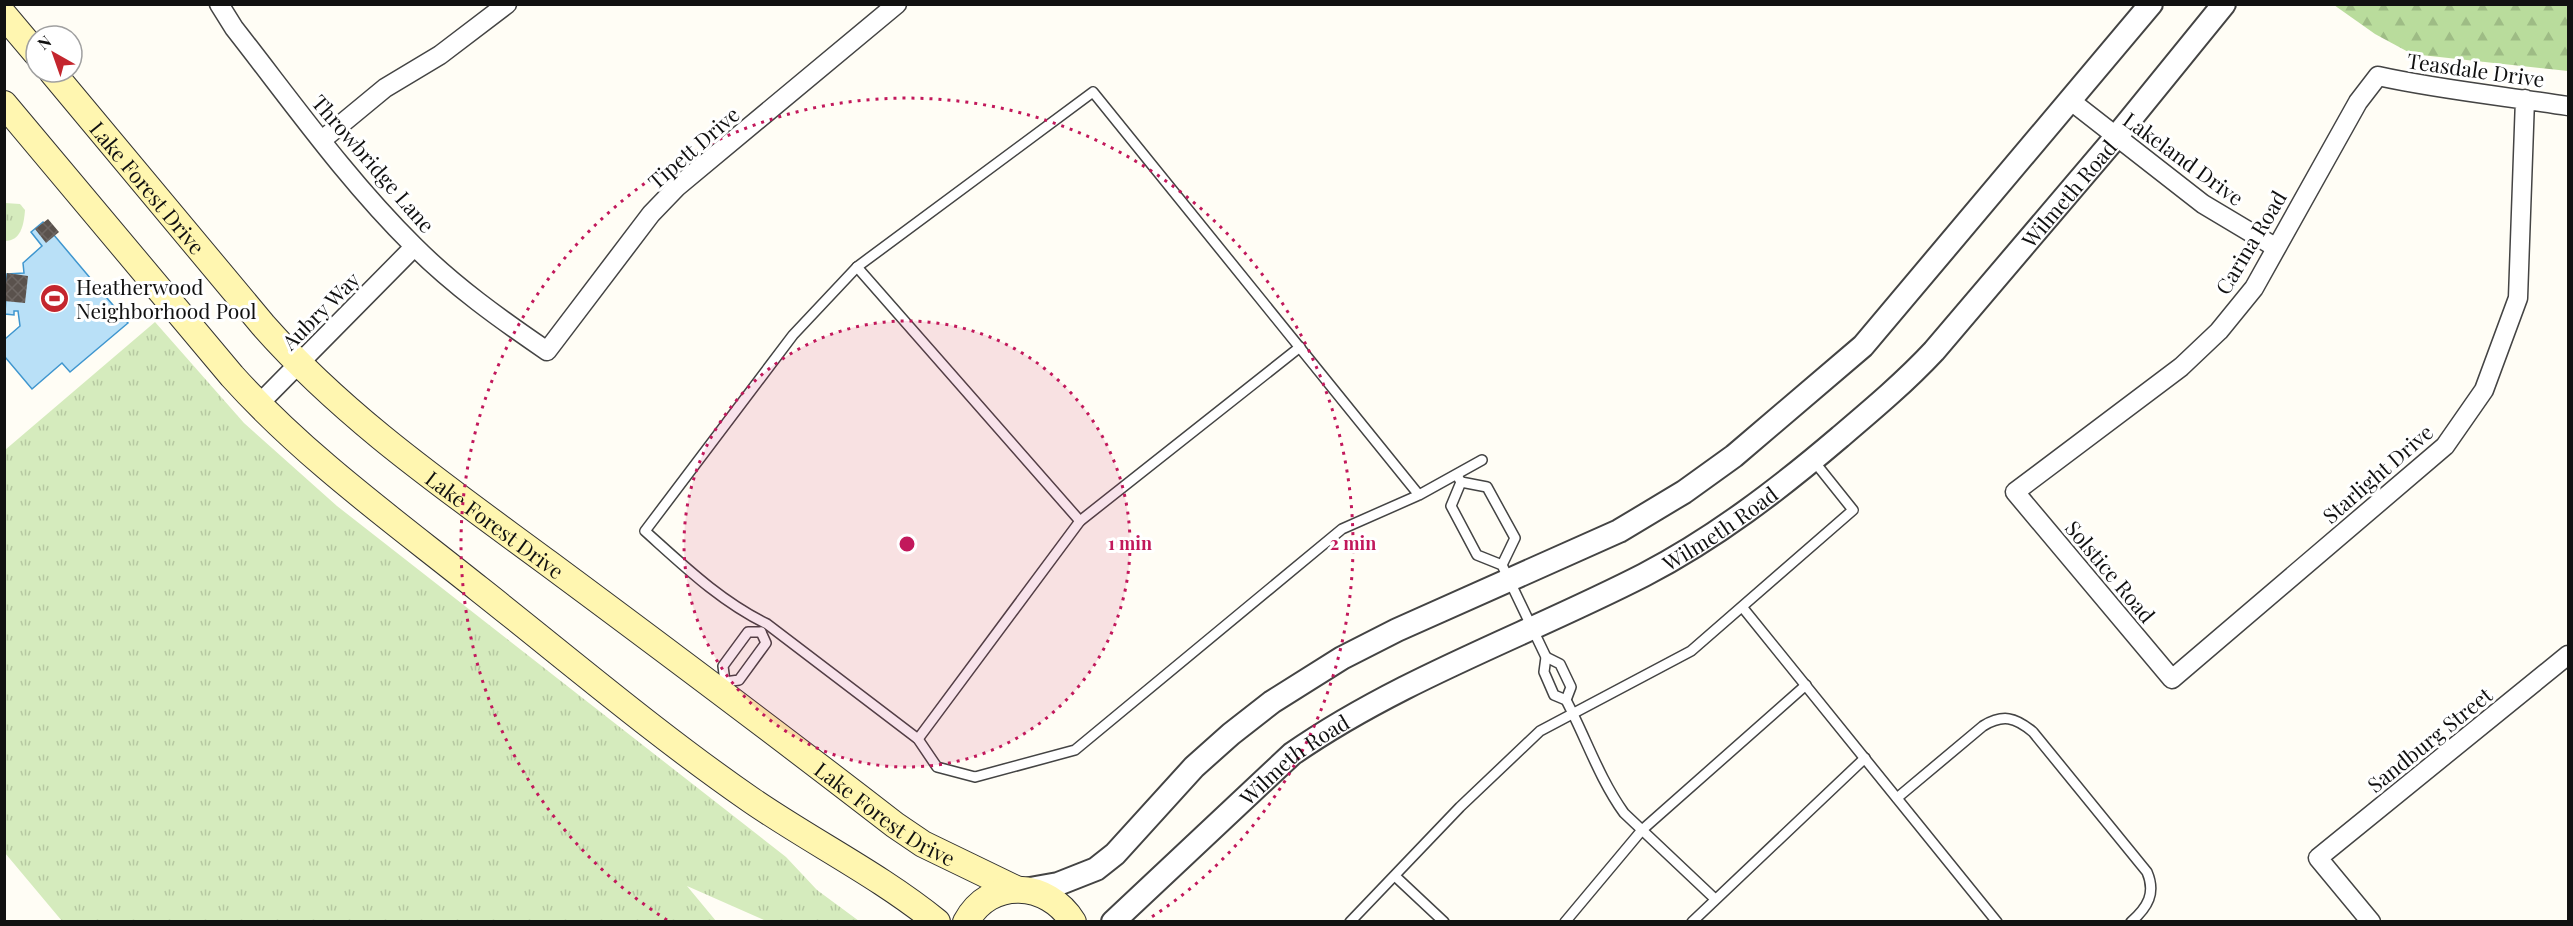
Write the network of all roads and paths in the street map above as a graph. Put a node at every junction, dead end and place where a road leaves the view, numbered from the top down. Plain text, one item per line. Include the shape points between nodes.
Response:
1 (219, 4) edge
2 (507, 4) edge
3 (897, 4) edge
4 (2151, 4) edge
5 (2224, 4) edge
6 (4, 15) edge
7 (24, 39) edge
8 (2378, 76) joint
9 (62, 84) edge
10 (2525, 99) junction
11 (2071, 102) junction
12 (4, 104) edge
13 (2568, 106) edge
14 (2116, 137) junction
15 (322, 140) junction
16 (414, 246) junction
17 (2275, 247) junction
18 (857, 267) junction
19 (1300, 347) junction
20 (547, 351) joint
21 (298, 364) junction
22 (258, 405) junction
23 (1482, 460) dead end
24 (1813, 460) junction
25 (1458, 477) junction
26 (2015, 492) joint
27 (1419, 495) junction
28 (1080, 521) junction
29 (1505, 572) junction
30 (1743, 608) junction
31 (764, 628) junction
32 (1531, 629) junction
33 (2568, 655) edge
34 (1546, 657) junction
35 (2172, 679) joint
36 (722, 686) junction
37 (1806, 686) junction
38 (1566, 700) junction
39 (1573, 712) junction
40 (918, 739) junction
41 (1865, 758) junction
42 (1897, 798) junction
43 (1642, 830) junction
44 (1396, 877) junction
45 (1022, 889) junction
46 (1714, 898) junction
47 (937, 921) edge
48 (966, 921) edge
49 (1073, 921) edge
50 (1113, 921) edge
51 (1350, 921) edge
52 (1444, 921) edge
53 (1565, 921) edge
54 (1692, 921) edge
55 (1997, 921) edge
56 (2131, 921) edge
57 (2371, 921) edge

1 - 15 street, Throwbridge Lane
2 - 15 street via 440,55 385,88
3 - 20 street, Tipett Drive via 677,187 651,214
4 - 11 street
5 - 14 street, Wilmeth Road
6 - 7 main road
8 - 10 street, Teasdale Drive via 2443,90
8 - 17 street, Carina Road via 2358,102
9 - 21 main road, Lake Forest Drive
10 - 13 street, Teasdale Drive
10 - 35 street, Starlight Drive via 2518,298 2484,390 2445,446
11 - 14 street, Lakeland Drive
11 - 29 street via 1863,346 1771,427 1684,492 1619,531
12 - 22 main road
14 - 17 street, Lakeland Drive via 2203,204
14 - 24 street, Wilmeth Road via 1907,380
15 - 16 street, Throwbridge Lane
16 - 20 street, Throwbridge Lane via 477,302
16 - 21 street, Aubry Way
17 - 26 street, Carina Road via 2254,288 2219,331 2181,367
18 - 19 lane via 1093,92
18 - 28 lane
18 - 31 lane via 793,335 645,531 709,589
19 - 27 lane
19 - 28 lane
21 - 22 street, Aubry Way
21 - 36 main road, Lake Forest Drive via 383,440
22 - 47 main road via 339,477 739,791
23 - 25 lane
24 - 30 lane via 1852,510
24 - 32 street, Wilmeth Road via 1690,549
25 - 27 lane
25 - 29 lane via 1451,506 1477,555
25 - 29 lane via 1487,487 1515,538
26 - 35 street, Solstice Road
27 - 40 lane via 1342,529 1075,750 975,777 937,767
28 - 40 lane
29 - 32 lane
29 - 45 street via 1342,658 1272,702 1194,767 1115,854 1096,868 1074,878
30 - 37 lane
30 - 39 lane via 1691,651
31 - 36 lane via 748,632 723,666
31 - 36 lane via 766,643 739,680
31 - 40 lane
32 - 34 lane
32 - 50 street, Wilmeth Road via 1388,696 1292,754
33 - 57 street, Sandburg Street via 2318,858
34 - 38 lane via 1544,672 1554,695
34 - 38 lane via 1560,664 1571,687
36 - 45 main road, Lake Forest Drive via 923,844
37 - 41 lane
37 - 43 lane
38 - 39 lane
39 - 43 lane via 1612,796
39 - 44 lane via 1540,730 1509,758
41 - 42 lane
41 - 46 lane
42 - 55 lane
42 - 56 lane via 1983,726 2008,717 2021,722 2147,872 2151,894 2143,911
43 - 46 lane
43 - 53 lane
44 - 51 lane
44 - 52 lane
45 - 48 main road via 990,897
45 - 49 main road, Lake Forest Drive via 1054,900
46 - 54 lane

